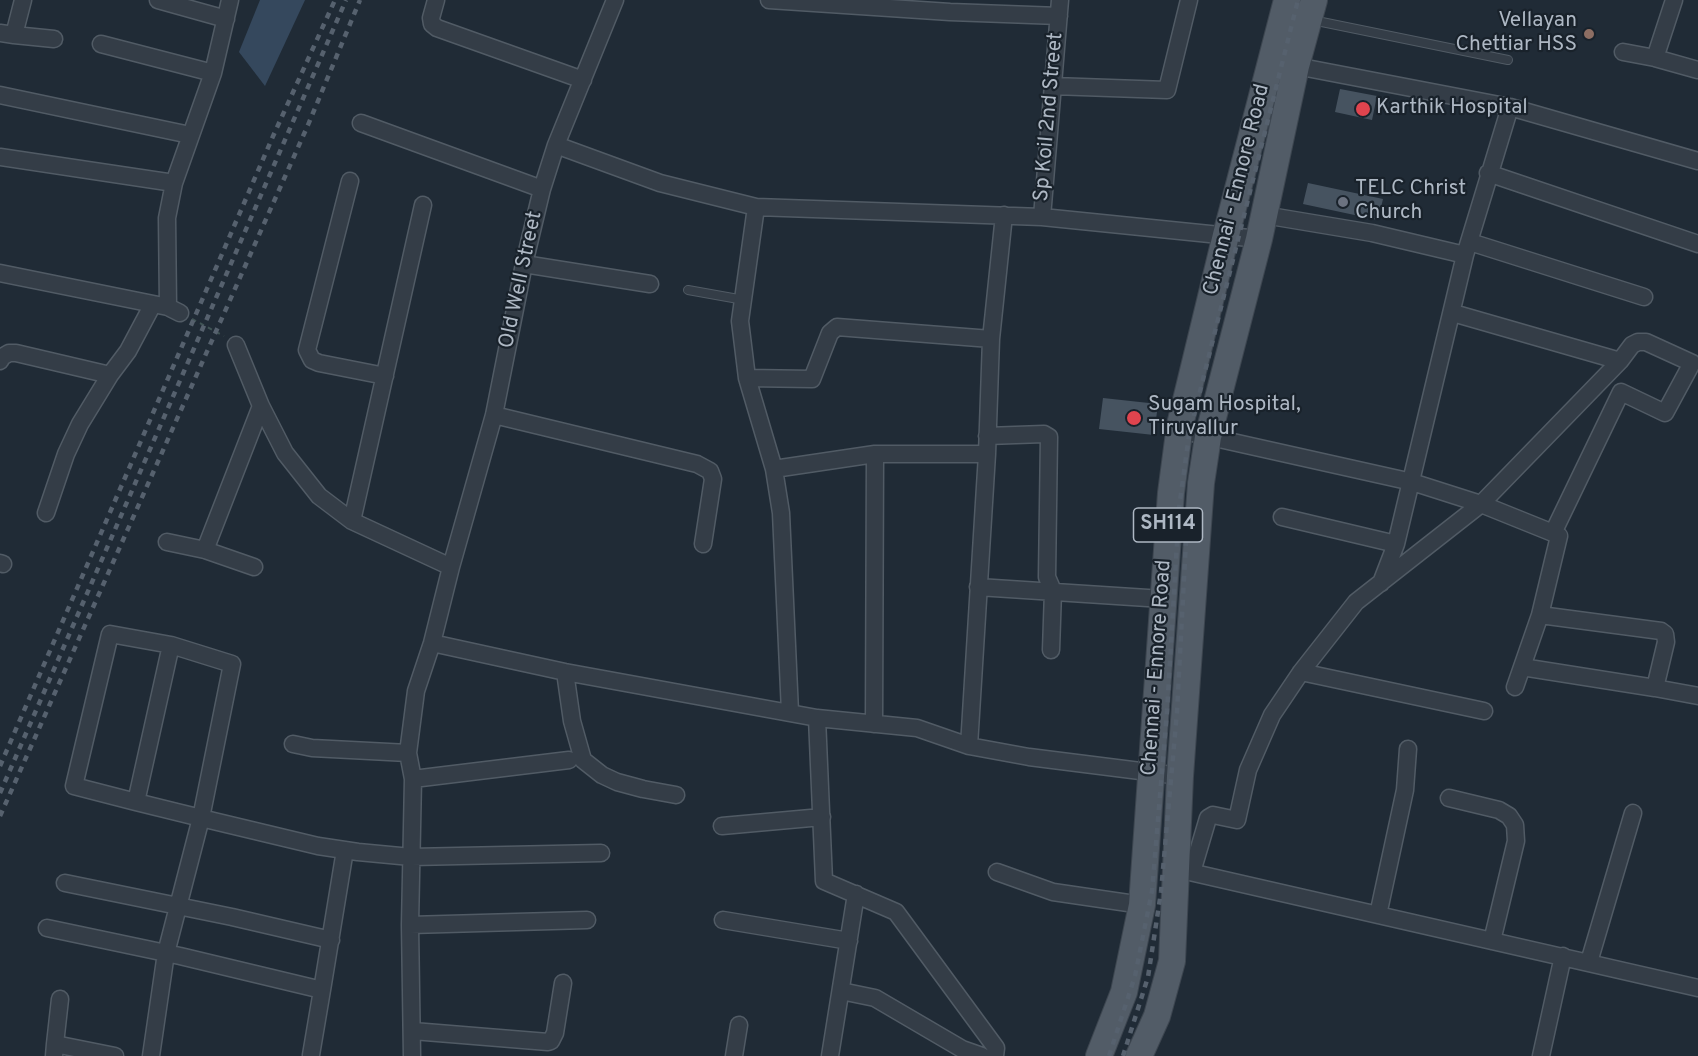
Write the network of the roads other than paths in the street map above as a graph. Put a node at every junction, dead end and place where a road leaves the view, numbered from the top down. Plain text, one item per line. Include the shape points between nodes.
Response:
1 (23, 0) edge
2 (158, 0) edge
3 (230, 0) edge
4 (436, 0) edge
5 (615, 0) edge
6 (769, 0) edge
7 (1189, 0) edge
8 (1287, 0) edge
9 (1674, 0) edge
10 (950, 6) edge
11 (1059, 8) edge
12 (1311, 10) edge
13 (226, 19) junction
14 (7, 34) edge
15 (54, 39) dead end
16 (100, 44) dead end
17 (1623, 52) dead end
18 (1655, 58) junction
19 (1508, 60) dead end
20 (1296, 66) junction
21 (1698, 70) edge
22 (213, 73) junction
23 (583, 80) junction
24 (1053, 86) junction
25 (0, 95) edge
26 (1510, 107) junction
27 (361, 123) dead end
28 (190, 135) junction
29 (556, 145) junction
30 (0, 157) edge
31 (1698, 161) edge
32 (1488, 173) junction
33 (350, 181) dead end
34 (174, 183) junction
35 (542, 189) junction
36 (423, 205) dead end
37 (756, 207) junction
38 (1004, 215) junction
39 (1042, 217) junction
40 (1261, 227) junction
41 (1226, 235) junction
42 (1698, 244) edge
43 (1467, 249) junction
44 (524, 264) junction
45 (0, 273) edge
46 (650, 284) dead end
47 (688, 290) dead end
48 (1644, 297) dead end
49 (744, 300) junction
50 (167, 308) junction
51 (1453, 313) junction
52 (991, 339) junction
53 (236, 345) road end
54 (1695, 358) edge
55 (0, 361) edge
56 (1620, 361) junction
57 (110, 375) junction
58 (385, 376) junction
59 (747, 378) junction
60 (261, 406) junction
61 (494, 415) junction
62 (1179, 430) junction
63 (987, 436) junction
64 (1208, 437) junction
65 (875, 454) junction
66 (987, 454) junction
67 (774, 469) junction
68 (1412, 482) junction
69 (1481, 504) junction
70 (46, 513) dead end
71 (1282, 517) dead end
72 (352, 521) junction
73 (1553, 533) junction
74 (167, 542) dead end
75 (703, 544) dead end
76 (1396, 544) junction
77 (205, 550) junction
78 (254, 567) dead end
79 (451, 567) junction
80 (1381, 584) junction
81 (978, 586) junction
82 (1053, 591) junction
83 (1163, 599) junction
84 (1540, 615) junction
85 (432, 643) junction
86 (171, 645) junction
87 (1051, 650) dead end
88 (1522, 667) junction
89 (565, 672) junction
90 (1301, 672) junction
91 (1515, 687) dead end
92 (1655, 688) junction
93 (1698, 696) edge
94 (1484, 711) dead end
95 (790, 712) junction
96 (817, 718) junction
97 (874, 724) junction
98 (293, 744) dead end
99 (969, 746) junction
100 (1408, 749) dead end
101 (408, 753) junction
102 (569, 760) dead end
103 (1151, 772) junction
104 (1180, 776) junction
105 (413, 779) junction
106 (676, 795) dead end
107 (1449, 798) dead end
108 (136, 802) junction
109 (1633, 813) dead end
110 (822, 817) junction
111 (201, 818) junction
112 (722, 826) dead end
113 (345, 850) junction
114 (601, 853) dead end
115 (411, 857) junction
116 (1185, 871) junction
117 (997, 872) dead end
118 (65, 883) dead end
119 (856, 894) junction
120 (1142, 905) junction
121 (179, 906) junction
122 (1378, 915) junction
123 (587, 920) dead end
124 (723, 920) dead end
125 (410, 925) junction
126 (47, 928) dead end
127 (331, 940) junction
128 (849, 941) junction
129 (1492, 941) junction
130 (166, 953) junction
131 (1563, 956) junction
132 (1590, 962) junction
133 (563, 982) dead end
134 (1698, 988) edge
135 (322, 990) junction
136 (841, 991) junction
137 (60, 999) dead end
138 (739, 1025) dead end
139 (413, 1031) junction
140 (55, 1050) edge
141 (311, 1055) edge
142 (115, 1056) edge
143 (151, 1056) edge
144 (412, 1056) edge
145 (734, 1056) edge
146 (830, 1056) edge
147 (982, 1056) edge
148 (995, 1056) edge
149 (1099, 1056) edge
150 (1139, 1056) edge
151 (1541, 1056) edge

1 - 14 street
2 - 13 street
3 - 13 street
4 - 23 street via 431,18 437,28
5 - 23 street, Old Well Street
6 - 10 street
7 - 24 street via 1167,90
8 - 41 main road, Chennai - Ennore Road / SH114
9 - 18 street
10 - 11 street
11 - 24 street, Sp Koil 2nd Street
12 - 19 lane
12 - 20 main road, Chennai - Ennore Road / SH114
13 - 22 street
14 - 15 street
16 - 22 street
17 - 18 street
18 - 21 street
20 - 26 street
20 - 40 main road, Chennai - Ennore Road / SH114
22 - 28 street
23 - 29 street, Old Well Street
24 - 39 street, Sp Koil 2nd Street
25 - 28 street
26 - 31 street
26 - 32 street
27 - 35 street
28 - 34 street
29 - 35 street, Old Well Street
29 - 37 street via 660,183
30 - 34 street
32 - 42 street
32 - 43 street
33 - 58 street via 307,350 312,360 319,363
34 - 50 street via 167,218
35 - 44 street, Old Well Street
36 - 58 street
37 - 38 street
37 - 49 street
38 - 39 street
38 - 52 street
39 - 41 street
40 - 41 street
40 - 43 street via 1372,233
40 - 64 main road, Chennai - Ennore Road / SH114
41 - 62 main road, Chennai - Ennore Road / SH114
43 - 48 street
43 - 51 street
44 - 46 street
44 - 61 street, Old Well Street
45 - 50 street
47 - 49 lane
49 - 59 street via 740,321
50 - 57 street
51 - 56 street
51 - 68 street
52 - 59 street via 837,327 830,333 812,379
52 - 63 street
53 - 60 street
54 - 56 street via 1638,342
54 - 73 street via 1665,413 1621,392
55 - 57 street via 9,353 16,353
56 - 69 street
57 - 70 street via 66,454
58 - 72 street
59 - 67 street
60 - 72 street via 285,453 320,496
60 - 77 street
61 - 75 street via 697,464 710,471 713,479
61 - 79 street, Old Well Street
62 - 64 street
62 - 83 main road, Chennai - Ennore Road / SH114
63 - 66 street
63 - 82 street via 1049,437 1047,577
64 - 68 street
64 - 104 main road, Chennai - Ennore Road / SH114
65 - 66 street
65 - 67 street
65 - 97 street
66 - 81 street
67 - 95 street via 781,513
68 - 69 street
68 - 76 street
69 - 73 street
69 - 80 street
71 - 76 street
72 - 79 street
73 - 84 street via 1559,536
74 - 77 street
76 - 80 street
77 - 78 street
79 - 85 street, Old Well Street
80 - 90 street via 1356,602
81 - 82 street
81 - 99 street
82 - 83 street
82 - 87 street
83 - 103 main road, Chennai - Ennore Road / SH114
84 - 88 street
84 - 92 street via 1661,631 1666,642
85 - 89 street
85 - 101 street, Old Well Street via 416,691
86 - 108 street
86 - 108 street via 110,634 74,786
86 - 111 street via 232,664
88 - 91 street
88 - 92 street
89 - 95 street
89 - 106 street via 583,760 617,782
90 - 94 street
90 - 116 street via 1272,715 1248,770 1237,820 1209,816
92 - 93 street
95 - 96 street
96 - 97 street
96 - 110 street
97 - 99 street via 916,728
98 - 101 street
99 - 103 street
100 - 122 street via 1405,790
101 - 105 street, Old Well Street
102 - 105 street
103 - 104 street
103 - 120 main road, Chennai - Ennore Road / SH114
104 - 116 main road, Chennai - Ennore Road / SH114
105 - 115 street, Old Well Street
107 - 129 street via 1499,810 1515,825 1516,841
108 - 111 street
109 - 132 street
110 - 112 street
110 - 119 street via 824,881
111 - 113 street
111 - 121 street
113 - 115 street
113 - 127 street
114 - 115 street
115 - 125 street, Old Well Street
116 - 122 street
116 - 150 main road, Chennai - Ennore Road / SH114 via 1172,961
117 - 120 street via 1053,892
118 - 121 street
119 - 128 street
119 - 148 street via 896,912 996,1048
120 - 149 main road, Chennai - Ennore Road / SH114 via 1124,992
121 - 127 street
121 - 130 street
122 - 129 street
123 - 125 street
124 - 128 street
125 - 139 street, Old Well Street
126 - 130 street
127 - 135 street
128 - 136 street
129 - 131 street
130 - 135 street
130 - 143 street
131 - 132 street
131 - 151 street
132 - 134 street
133 - 139 street via 555,1033 548,1042
135 - 141 street
136 - 146 street
136 - 147 street via 875,998 962,1049
137 - 140 street
138 - 145 street
139 - 144 street, Old Well Street
140 - 142 street

